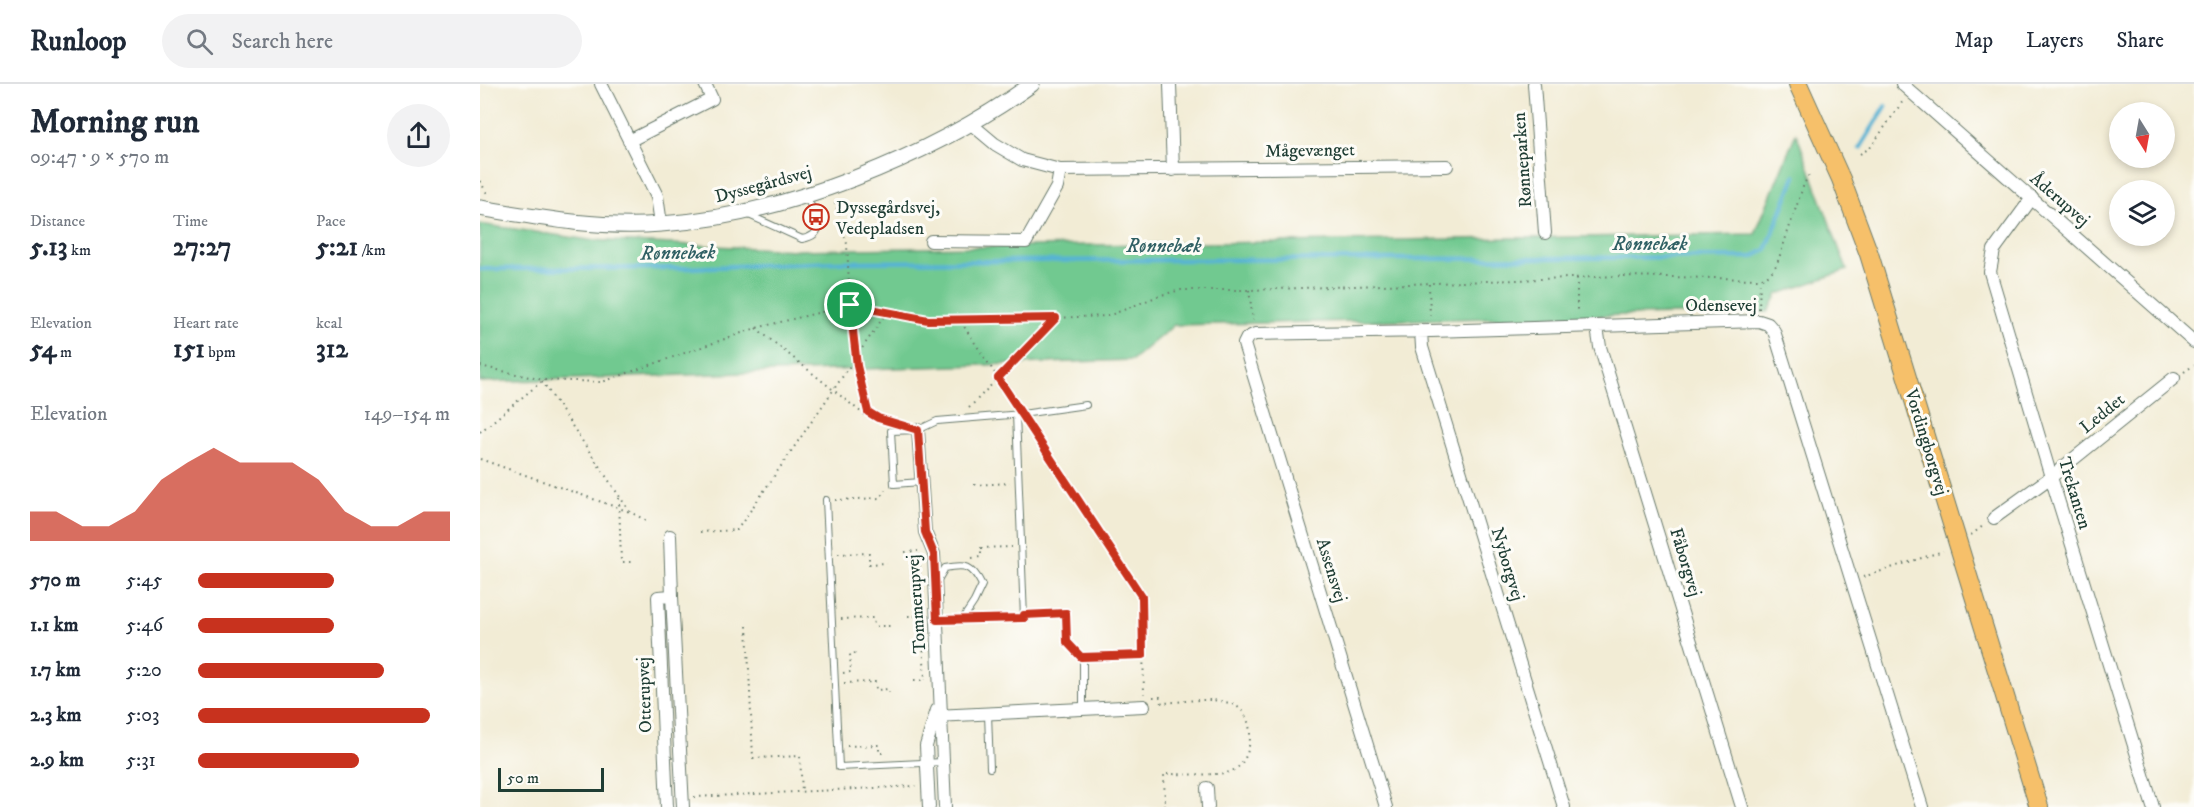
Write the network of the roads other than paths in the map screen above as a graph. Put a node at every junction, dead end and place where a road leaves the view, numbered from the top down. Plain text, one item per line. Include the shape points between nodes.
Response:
1 (601, 84) edge
2 (705, 84) edge
3 (1032, 84) edge
4 (1170, 84) edge
5 (1534, 84) edge
6 (1798, 84) edge
7 (1906, 88) edge
8 (970, 123) junction
9 (629, 141) junction
10 (1447, 166) dead end
11 (1060, 170) junction
12 (1173, 170) junction
13 (805, 194) junction
14 (2031, 198) junction
15 (484, 203) edge
16 (742, 212) junction
17 (661, 224) junction
18 (1545, 233) dead end
19 (931, 242) dead end
20 (1597, 327) junction
21 (1426, 331) junction
22 (2194, 342) edge
23 (1244, 344) joint
24 (2174, 378) dead end
25 (1086, 405) dead end
26 (1019, 414) junction
27 (918, 430) junction
28 (2051, 477) junction
29 (921, 482) junction
30 (826, 500) road end
31 (1994, 518) road end
32 (670, 536) dead end
33 (935, 585) junction
34 (672, 596) junction
35 (936, 618) junction
36 (962, 620) junction
37 (1083, 657) road end
38 (1144, 702) road end
39 (1083, 709) junction
40 (938, 712) junction
41 (988, 714) junction
42 (926, 762) junction
43 (943, 762) junction
44 (990, 768) dead end
45 (1207, 788) dead end
46 (682, 802) edge
47 (667, 807) edge
48 (929, 807) edge
49 (945, 807) edge
50 (1208, 807) edge
51 (1386, 807) edge
52 (1564, 807) edge
53 (1742, 807) edge
54 (1922, 807) edge
55 (2039, 807) edge
56 (2153, 807) edge

1 - 9 street
2 - 9 street via 712,99
3 - 8 street, Dyssegårdsvej
4 - 12 street
5 - 18 street, Rønneparken
6 - 55 main road, Vordingborgvej via 1841,179 1869,254
7 - 14 street, Åderupvej
8 - 11 street, Mågevænget via 1022,160
8 - 13 street, Dyssegårdsvej via 867,173
9 - 17 street via 657,196
10 - 12 street, Mågevænget
11 - 12 street, Mågevænget
11 - 19 street via 1057,187 1026,242
13 - 16 street, Dyssegårdsvej
13 - 16 lane via 819,223 818,231 811,237 801,239
14 - 22 street, Åderupvej
14 - 28 street, Trekanten via 1994,250 1990,272
15 - 17 street, Dyssegårdsvej via 556,220
16 - 17 street, Dyssegårdsvej
20 - 21 street, Odensevej
20 - 53 street, Fåborgvej
20 - 54 street, Odensevej via 1759,321 1774,331
21 - 23 street, Odensevej via 1254,333
21 - 52 street, Nyborgvej via 1422,347
23 - 51 street, Assensvej
24 - 28 street, Leddet
25 - 26 lane
26 - 27 lane via 937,421
26 - 36 lane via 1024,618
27 - 29 street, Tommerupvej
27 - 29 lane via 891,431 894,484
28 - 31 street, Leddet
28 - 56 street, Trekanten
29 - 33 street, Tommerupvej via 925,532 934,554
30 - 42 lane via 839,767
32 - 34 street, Otterupvej
33 - 35 street, Tommerupvej
33 - 36 lane via 945,568 962,565 975,571 982,585
34 - 46 street, Otterupvej
34 - 47 street, Otterupvej via 658,597
35 - 36 lane
35 - 40 street, Tommerupvej
37 - 39 lane
38 - 39 street
39 - 41 street
40 - 41 street
40 - 42 street, Tommerupvej via 926,746
40 - 43 street, Tommerupvej
41 - 44 lane
42 - 43 lane
42 - 48 street, Tommerupvej
43 - 49 street, Tommerupvej
45 - 50 street

